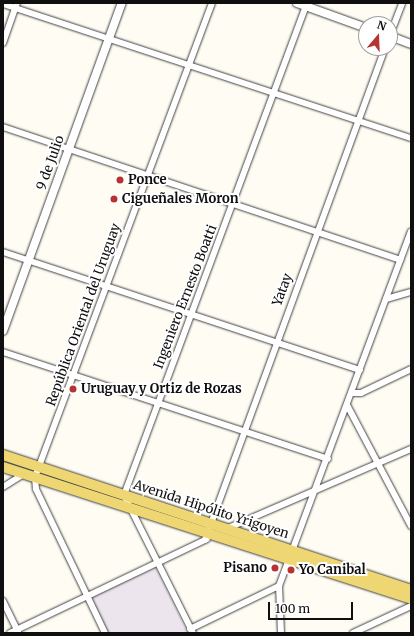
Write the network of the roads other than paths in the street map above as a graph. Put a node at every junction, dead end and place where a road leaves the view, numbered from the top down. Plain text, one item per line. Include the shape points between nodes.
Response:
1 (122, 3) edge
2 (212, 3) edge
3 (297, 3) edge
4 (402, 3) edge
5 (3, 4) edge
6 (16, 5) edge
7 (307, 5) edge
8 (397, 16) edge
9 (358, 25) edge
10 (109, 38) junction
11 (398, 39) edge
12 (3, 42) edge
13 (411, 44) edge
14 (382, 56) edge
15 (189, 65) junction
16 (274, 93) junction
17 (358, 120) junction
18 (3, 127) edge
19 (411, 138) edge
20 (69, 150) junction
21 (147, 176) junction
22 (233, 204) junction
23 (316, 232) junction
24 (411, 232) edge
25 (3, 252) edge
26 (29, 260) junction
27 (400, 260) junction
28 (106, 286) junction
29 (411, 292) edge
30 (386, 299) junction
31 (192, 314) junction
32 (3, 331) edge
33 (276, 342) junction
34 (3, 352) edge
35 (411, 369) edge
36 (360, 370) junction
37 (73, 375) junction
38 (352, 394) junction
39 (158, 403) junction
40 (348, 406) junction
41 (243, 430) junction
42 (411, 449) edge
43 (3, 455) edge
44 (328, 459) junction
45 (380, 464) junction
46 (39, 466) junction
47 (3, 467) edge
48 (24, 474) junction
49 (35, 477) junction
50 (3, 487) edge
51 (315, 491) junction
52 (124, 495) junction
53 (131, 508) junction
54 (210, 523) junction
55 (411, 526) edge
56 (227, 529) junction
57 (208, 536) junction
58 (291, 550) junction
59 (288, 560) junction
60 (158, 563) junction
61 (279, 586) junction
62 (411, 590) edge
63 (87, 596) junction
64 (411, 600) edge
65 (3, 601) edge
66 (411, 606) edge
67 (18, 631) edge
68 (192, 631) edge
69 (364, 631) edge
70 (10, 633) edge
71 (105, 633) edge
72 (281, 633) edge
73 (353, 633) edge

1 - 10 street, 9 de Julio
2 - 15 street, República Oriental del Uruguay
3 - 7 street
4 - 8 street
5 - 6 street
6 - 10 street
6 - 12 street
7 - 9 street
7 - 16 street, Ingeniero Ernesto Boatti
10 - 15 street
10 - 20 street, 9 de Julio
11 - 13 street
14 - 17 street, Yatay
15 - 16 street
15 - 21 street, República Oriental del Uruguay
16 - 17 street
16 - 22 street, Ingeniero Ernesto Boatti
17 - 19 street
17 - 23 street, Yatay
18 - 20 street
20 - 21 street
20 - 26 street, 9 de Julio
21 - 22 street
21 - 28 street, República Oriental del Uruguay
22 - 23 street
22 - 31 street, Ingeniero Ernesto Boatti
23 - 27 street
23 - 33 street, Yatay
24 - 27 street
25 - 26 street
26 - 28 street
26 - 32 street, 9 de Julio
27 - 30 street
28 - 31 street
28 - 37 street, República Oriental del Uruguay
29 - 30 street
30 - 36 street
31 - 33 street
31 - 39 street, Ingeniero Ernesto Boatti
33 - 36 street
33 - 41 street, Yatay
34 - 37 street
35 - 38 street
36 - 38 street
37 - 39 street
37 - 46 street, República Oriental del Uruguay
38 - 40 street
39 - 41 street
39 - 52 street, Ingeniero Ernesto Boatti
40 - 44 street
40 - 45 street
41 - 44 street
41 - 54 street, Yatay
42 - 45 street
43 - 46 main road, Avenida Hipólito Yrigoyen
44 - 51 street
45 - 51 street
45 - 55 street
46 - 49 street, República Oriental del Uruguay
46 - 52 main road, Avenida Hipólito Yrigoyen
47 - 48 main road, Avenida Hipólito Yrigoyen
48 - 49 main road, Avenida Hipólito Yrigoyen
48 - 50 street
49 - 53 main road, Avenida Hipólito Yrigoyen
49 - 63 street via 36,489
51 - 56 street
51 - 58 street
52 - 53 street
52 - 54 main road, Avenida Hipólito Yrigoyen
53 - 57 main road, Avenida Hipólito Yrigoyen
53 - 60 street
54 - 56 main road, Avenida Hipólito Yrigoyen
54 - 57 street, Yatay
56 - 57 street
56 - 58 main road, Avenida Hipólito Yrigoyen
57 - 59 main road, Avenida Hipólito Yrigoyen
57 - 60 street
58 - 59 street
58 - 62 main road, Avenida Hipólito Yrigoyen
59 - 61 street
59 - 64 main road, Avenida Hipólito Yrigoyen
60 - 63 street
60 - 68 street
61 - 68 street
61 - 72 street
63 - 67 street
63 - 71 street
65 - 67 street
66 - 69 street
67 - 70 street
69 - 73 street

